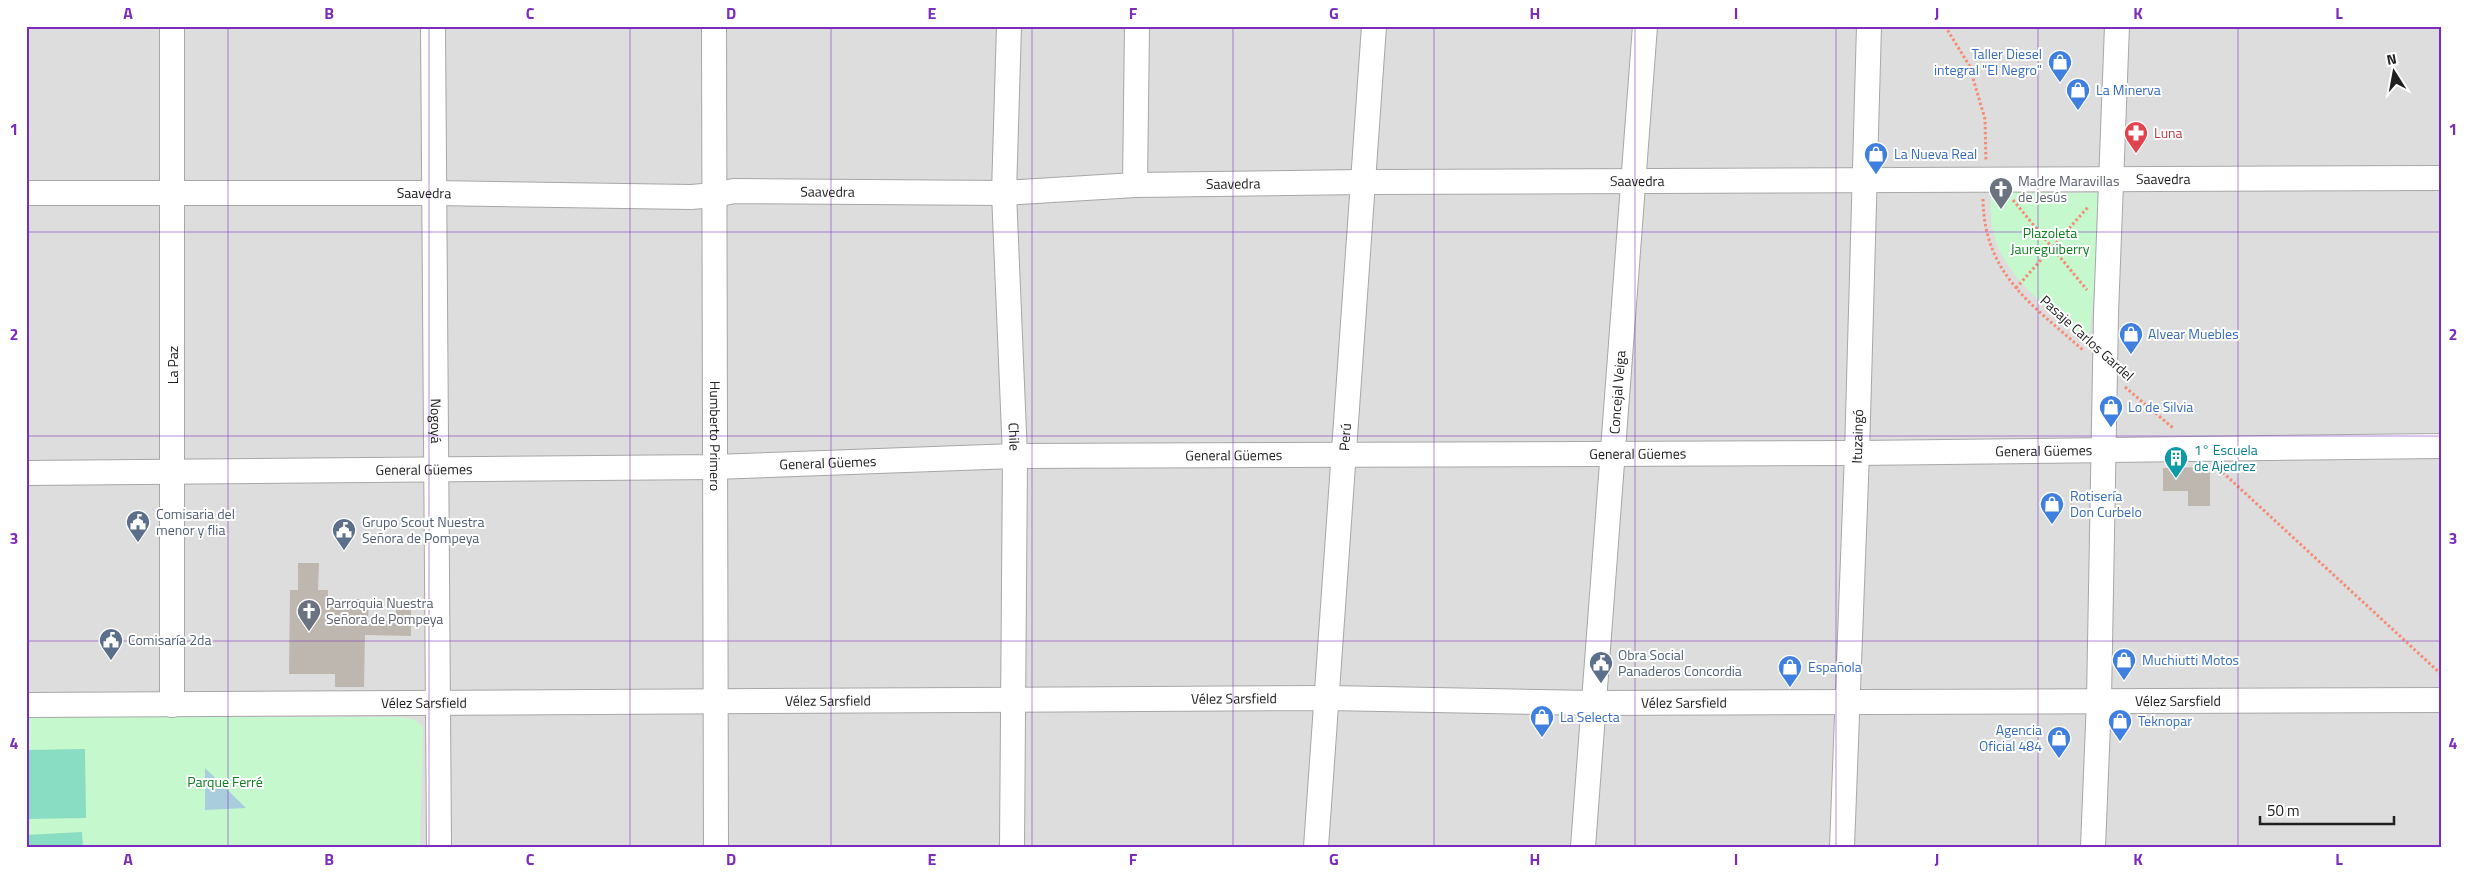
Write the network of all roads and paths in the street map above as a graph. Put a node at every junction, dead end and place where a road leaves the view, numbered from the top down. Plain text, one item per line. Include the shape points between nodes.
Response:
1 (172, 26) edge
2 (433, 26) edge
3 (714, 26) edge
4 (1008, 26) edge
5 (1137, 26) edge
6 (1374, 26) edge
7 (1645, 26) edge
8 (1869, 26) edge
9 (1945, 26) edge
10 (2117, 26) edge
11 (2441, 178) edge
12 (1990, 180) junction
13 (2112, 180) junction
14 (1632, 181) junction
15 (1362, 182) junction
16 (1866, 182) junction
17 (1135, 185) junction
18 (173, 192) junction
19 (26, 193) edge
20 (435, 193) junction
21 (1004, 193) junction
22 (715, 196) junction
23 (2052, 248) junction
24 (2016, 288) junction
25 (2106, 314) junction
26 (2106, 371) junction
27 (2441, 446) edge
28 (2104, 448) junction
29 (2196, 448) junction
30 (1614, 452) junction
31 (1857, 452) junction
32 (1344, 454) junction
33 (1014, 456) junction
34 (714, 467) junction
35 (435, 468) junction
36 (26, 473) edge
37 (173, 473) junction
38 (2441, 674) edge
39 (1328, 698) junction
40 (1013, 699) junction
41 (716, 700) junction
42 (2099, 700) junction
43 (2441, 700) edge
44 (438, 702) junction
45 (1594, 703) junction
46 (1846, 703) junction
47 (26, 705) edge
48 (172, 705) junction
49 (439, 847) edge
50 (716, 847) edge
51 (1012, 847) edge
52 (1316, 847) edge
53 (1583, 847) edge
54 (1842, 847) edge
55 (2093, 847) edge

1 - 18 street, La Paz
2 - 20 street, Nogoyá
3 - 22 street, Humberto Primero
4 - 21 street, Chile
5 - 17 street
6 - 15 street, Perú
7 - 14 street, Concejal Veiga
8 - 16 street, Ituzaingó
9 - 12 path, Pasaje Carlos Gardel via 1969,66 1985,119
10 - 13 street
11 - 13 street, Saavedra
12 - 13 street, Saavedra
12 - 16 street, Saavedra
12 - 23 path
12 - 24 path, Pasaje Carlos Gardel via 1983,220 1988,242 2003,274
13 - 23 path
13 - 25 street
14 - 15 street, Saavedra
14 - 16 street, Saavedra
14 - 30 street, Concejal Veiga
15 - 17 street, Saavedra
15 - 32 street, Perú
16 - 31 street, Ituzaingó
17 - 21 street, Saavedra
18 - 19 street, Saavedra
18 - 20 street, Saavedra
18 - 37 street, La Paz
20 - 22 street, Saavedra
20 - 35 street, Nogoyá
21 - 22 street, Saavedra via 734,191
21 - 33 street, Chile
22 - 34 street, Humberto Primero
23 - 24 path
23 - 25 path
24 - 26 path, Pasaje Carlos Gardel
25 - 26 street
26 - 28 street
26 - 29 path, Pasaje Carlos Gardel
27 - 29 street, General Güemes
28 - 29 street, General Güemes
28 - 31 street, General Güemes
28 - 42 street
29 - 38 path, Pasaje Carlos Gardel
30 - 31 street, General Güemes
30 - 32 street, General Güemes
30 - 45 street, Concejal Veiga
31 - 46 street, Ituzaingó
32 - 33 street, General Güemes
32 - 39 street, Perú
33 - 34 street, General Güemes
33 - 40 street, Chile
34 - 35 street, General Güemes
34 - 41 street, Humberto Primero
35 - 37 street, General Güemes
35 - 44 street, Nogoyá
36 - 37 street, General Güemes
37 - 48 street, La Paz
39 - 40 street, Vélez Sarsfield
39 - 45 street, Vélez Sarsfield
39 - 52 street, Perú
40 - 41 street, Vélez Sarsfield
40 - 51 street, Chile
41 - 44 street, Vélez Sarsfield
41 - 50 street, Humberto Primero
42 - 43 street, Vélez Sarsfield
42 - 46 street, Vélez Sarsfield
42 - 55 street
44 - 48 street, Vélez Sarsfield
44 - 49 street, Nogoyá
45 - 46 street, Vélez Sarsfield
45 - 53 street, Concejal Veiga
46 - 54 street, Ituzaingó
47 - 48 street, Vélez Sarsfield

